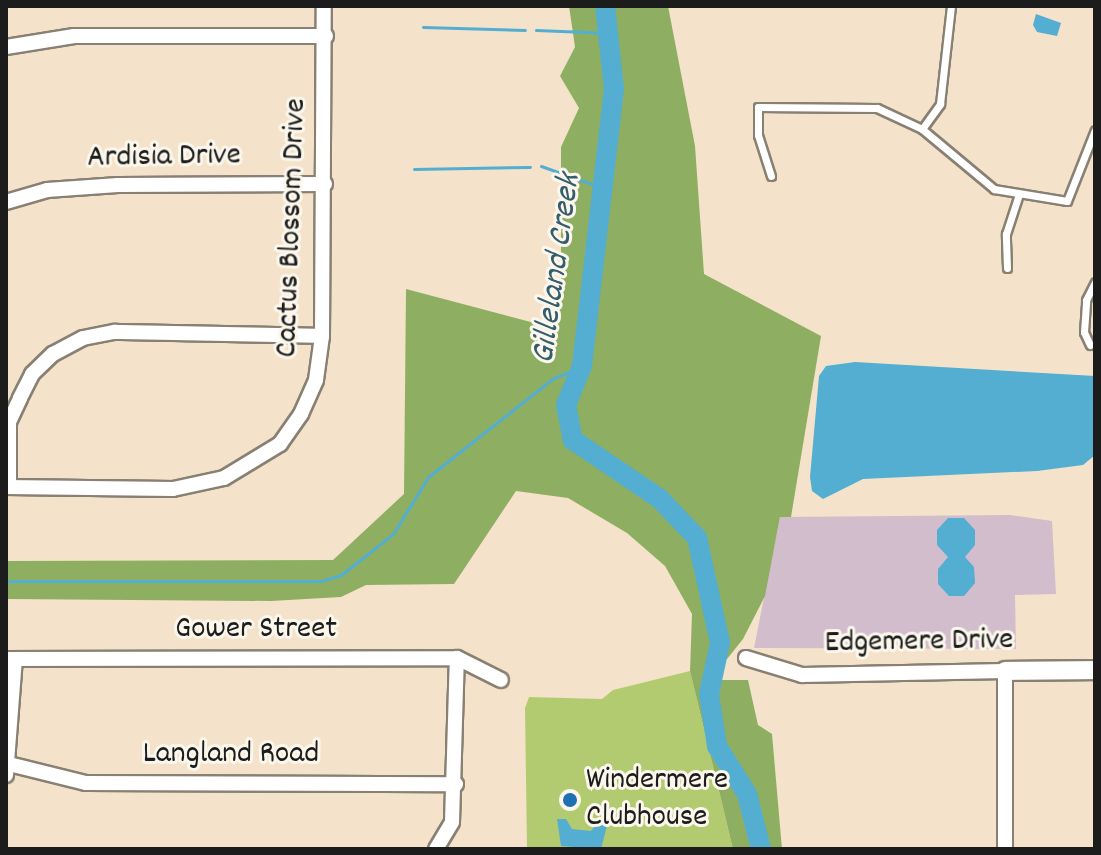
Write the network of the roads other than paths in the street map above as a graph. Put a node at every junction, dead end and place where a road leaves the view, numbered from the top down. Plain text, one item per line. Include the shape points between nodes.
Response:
1 (324, 6) edge
2 (951, 6) edge
3 (326, 36) junction
4 (6, 47) edge
5 (922, 129) junction
6 (1095, 130) edge
7 (771, 176) dead end
8 (325, 184) junction
9 (1018, 196) junction
10 (6, 202) edge
11 (1007, 268) dead end
12 (1095, 282) edge
13 (322, 336) junction
14 (1090, 345) dead end
15 (8, 487) edge
16 (457, 658) junction
17 (746, 658) dead end
18 (10, 659) edge
19 (1095, 670) edge
20 (1005, 671) junction
21 (501, 680) dead end
22 (7, 769) edge
23 (456, 784) junction
24 (436, 849) edge
25 (1005, 849) edge

1 - 3 street, Cactus Blossom Drive
2 - 5 lane via 940,104
3 - 4 street via 74,36
3 - 8 street, Cactus Blossom Drive
5 - 7 lane via 877,108 758,107 758,135
5 - 9 lane via 994,189
6 - 9 lane via 1067,201
8 - 10 street, Ardisia Drive via 118,185 47,190
8 - 13 street, Cactus Blossom Drive
9 - 11 lane via 1006,234
12 - 14 lane via 1085,316
13 - 15 street, Cactus Blossom Drive via 316,380 301,414 280,444 224,478 173,489
13 - 15 street via 115,332 83,338 53,354 32,374 9,422
16 - 18 street, Gower Street
16 - 21 street, Gower Street
16 - 23 street
17 - 20 street, Edgemere Drive via 802,675
18 - 22 street
19 - 20 street, Edgemere Drive
20 - 25 street
22 - 23 street, Langland Road via 86,783
23 - 24 street via 452,822

